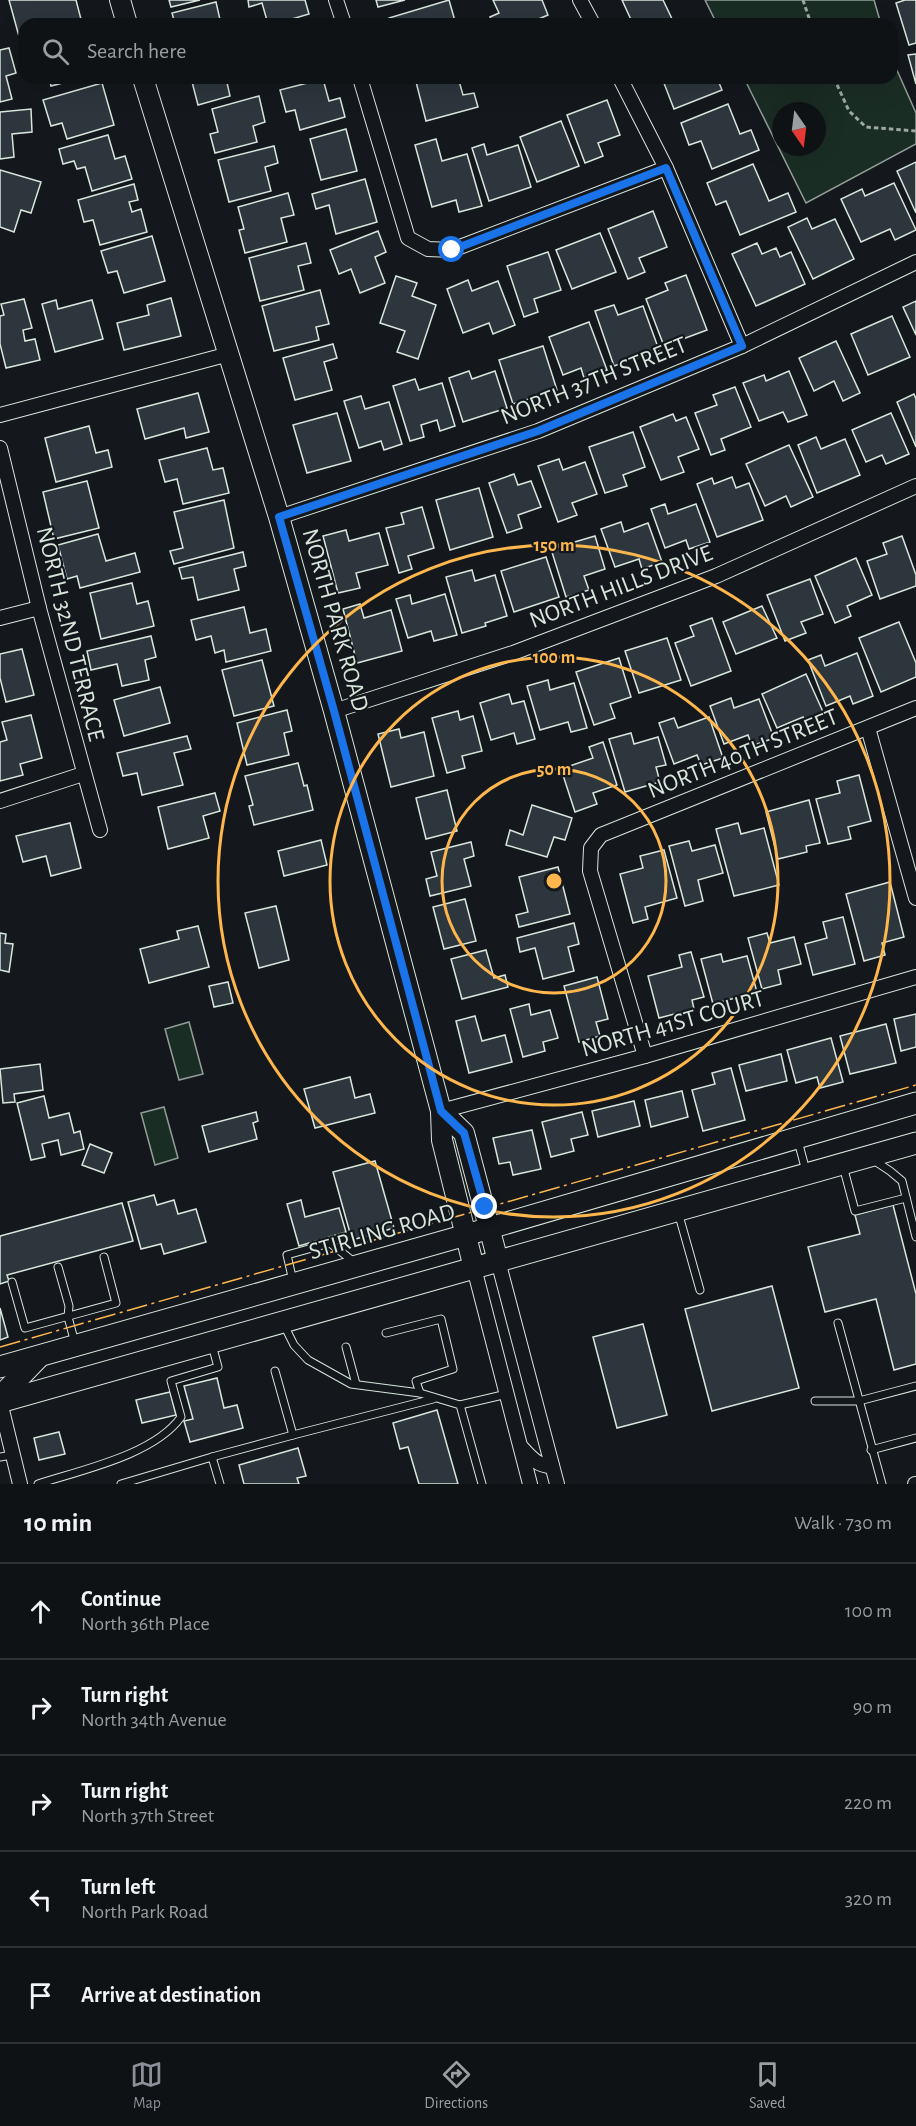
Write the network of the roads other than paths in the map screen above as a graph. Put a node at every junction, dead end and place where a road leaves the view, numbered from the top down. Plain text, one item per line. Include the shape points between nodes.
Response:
1 (120, 0) edge
2 (336, 0) edge
3 (580, 0) edge
4 (125, 18) edge
5 (342, 18) edge
6 (590, 18) edge
7 (145, 84) edge
8 (362, 84) edge
9 (623, 84) edge
10 (666, 168) junction
11 (916, 262) edge
12 (742, 346) junction
13 (229, 354) junction
14 (0, 415) edge
15 (0, 448) edge
16 (916, 486) edge
17 (279, 517) junction
18 (39, 608) junction
19 (0, 618) edge
20 (916, 708) edge
21 (334, 711) junction
22 (868, 728) junction
23 (83, 774) junction
24 (0, 801) edge
25 (100, 830) dead end
26 (916, 898) edge
27 (916, 977) edge
28 (645, 1056) junction
29 (916, 1103) edge
30 (441, 1111) junction
31 (797, 1138) junction
32 (916, 1143) edge
33 (867, 1156) junction
34 (842, 1163) junction
35 (806, 1174) junction
36 (906, 1198) junction
37 (678, 1209) junction
38 (490, 1228) junction
39 (466, 1235) junction
40 (916, 1238) edge
41 (104, 1257) dead end
42 (498, 1261) junction
43 (358, 1266) junction
44 (58, 1267) dead end
45 (474, 1268) junction
46 (12, 1282) dead end
47 (294, 1284) junction
48 (700, 1290) dead end
49 (68, 1317) junction
50 (283, 1323) junction
51 (838, 1323) dead end
52 (386, 1333) dead end
53 (212, 1343) junction
54 (76, 1346) junction
55 (346, 1347) dead end
56 (41, 1356) junction
57 (0, 1367) edge
58 (275, 1371) dead end
59 (356, 1384) junction
60 (916, 1386) edge
61 (420, 1393) junction
62 (507, 1394) junction
63 (434, 1398) junction
64 (814, 1401) dead end
65 (859, 1401) junction
66 (0, 1402) edge
67 (460, 1405) junction
68 (293, 1435) junction
69 (916, 1438) edge
70 (520, 1446) junction
71 (871, 1450) junction
72 (6, 1456) edge
73 (212, 1457) junction
74 (552, 1466) junction
75 (20, 1484) edge
76 (38, 1484) edge
77 (121, 1484) edge
78 (220, 1484) edge
79 (482, 1484) edge
80 (530, 1484) edge
81 (557, 1484) edge
82 (882, 1484) edge

1 - 4 street
2 - 5 street
3 - 6 street
7 - 13 street, NORTH PARK ROAD
8 - 10 street via 408,238 428,249 452,250
9 - 10 street
10 - 12 street
11 - 12 street, NORTH 37TH STREET
12 - 17 street, NORTH 37TH STREET via 538,431
13 - 14 street
13 - 17 street, NORTH PARK ROAD
15 - 18 street, NORTH 32ND TERRACE
16 - 21 street, NORTH HILLS DRIVE via 716,576 513,653
17 - 21 street, NORTH PARK ROAD
18 - 19 street
18 - 23 street, NORTH 32ND TERRACE
20 - 22 street, NORTH 40TH STREET
21 - 30 street, NORTH PARK ROAD
22 - 26 street
22 - 28 street, NORTH 40TH STREET via 601,835 591,848 590,872
23 - 24 street
23 - 25 street, NORTH 32ND TERRACE
27 - 28 street, NORTH 41ST COURT
28 - 30 street, NORTH 41ST COURT
29 - 31 main road, STIRLING ROAD
30 - 38 street via 464,1133
30 - 39 street, NORTH PARK ROAD via 442,1140
31 - 35 lane
31 - 38 main road, STIRLING ROAD
32 - 33 main road
33 - 34 main road
33 - 36 lane via 902,1181
34 - 35 main road
34 - 36 lane via 855,1211
35 - 37 main road
36 - 40 lane
37 - 42 main road
37 - 48 lane
38 - 39 main road, STIRLING ROAD
38 - 42 street
39 - 43 main road, STIRLING ROAD
39 - 45 street, NORTH PARK ROAD
41 - 49 lane via 116,1303
42 - 45 main road
42 - 74 street
43 - 47 main road, STIRLING ROAD
43 - 47 lane via 330,1243 286,1255
44 - 49 lane via 69,1306
45 - 50 main road
45 - 62 street
46 - 49 lane via 25,1328
47 - 54 main road, STIRLING ROAD
49 - 54 lane
50 - 53 main road
50 - 59 lane via 294,1346 308,1360
51 - 65 lane
52 - 61 lane via 441,1319 453,1369 416,1381
53 - 66 main road
53 - 76 lane via 219,1367 171,1381 181,1417 173,1428 132,1454
54 - 56 main road, STIRLING ROAD
55 - 59 lane
56 - 57 main road, STIRLING ROAD
56 - 66 main road
58 - 68 lane
59 - 61 lane
60 - 65 lane
61 - 63 lane
62 - 67 lane
62 - 70 street
63 - 67 lane
63 - 68 lane
64 - 65 lane
65 - 71 lane
66 - 72 street
67 - 79 lane
68 - 73 lane
69 - 71 lane
70 - 74 street via 542,1466
70 - 80 street
71 - 82 lane
72 - 75 street
73 - 77 lane
73 - 78 lane
74 - 81 street

